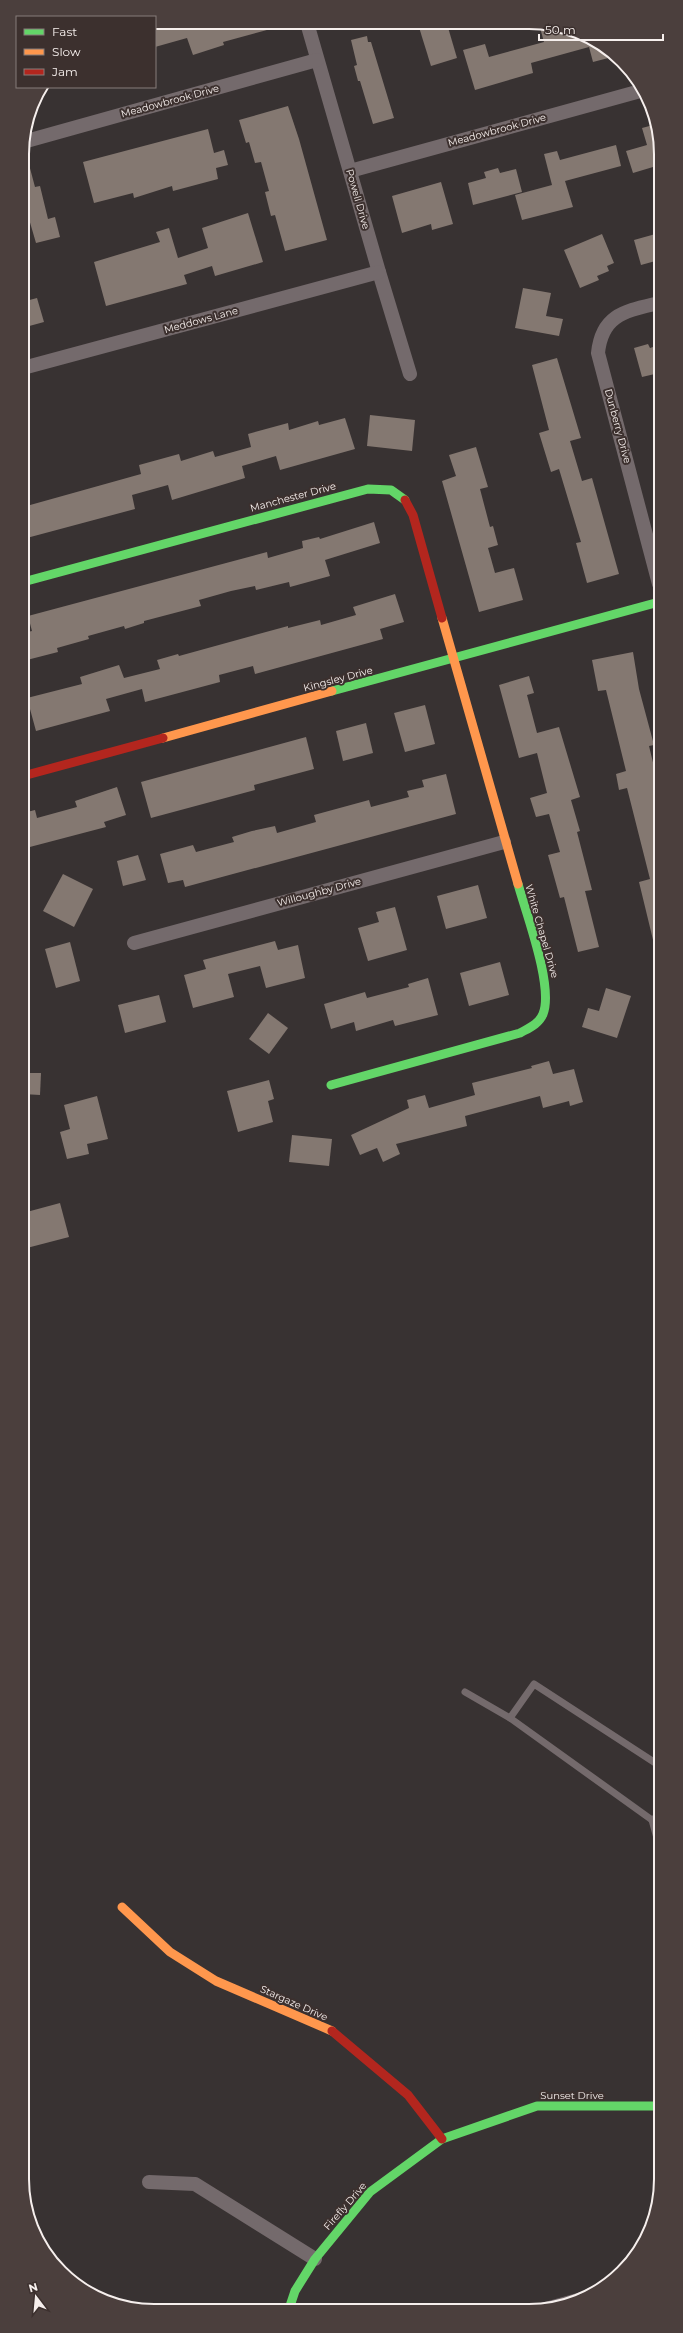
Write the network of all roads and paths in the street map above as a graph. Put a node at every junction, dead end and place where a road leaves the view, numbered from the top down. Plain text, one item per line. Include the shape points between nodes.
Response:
1 (309, 29) edge
2 (317, 60) junction
3 (637, 92) edge
4 (30, 140) edge
5 (350, 171) junction
6 (378, 272) junction
7 (654, 305) edge
8 (29, 366) edge
9 (410, 374) dead end
10 (654, 565) edge
11 (29, 580) edge
12 (654, 603) edge
13 (453, 659) junction
14 (29, 774) edge
15 (504, 842) junction
16 (134, 943) dead end
17 (331, 1086) dead end
18 (465, 1692) dead end
19 (510, 1718) junction
20 (654, 1762) edge
21 (652, 1820) joint
22 (654, 1828) edge
23 (122, 1908) dead end
24 (654, 2106) edge
25 (442, 2139) junction
26 (149, 2182) dead end
27 (314, 2259) junction
28 (290, 2304) edge

1 - 2 street, Powell Drive
2 - 4 street, Meadowbrook Drive
2 - 5 street, Powell Drive
3 - 5 street, Meadowbrook Drive
5 - 6 street, Powell Drive
6 - 8 street, Meddows Lane
6 - 9 street, Powell Drive
7 - 10 street, Dunberry Drive via 617,316 602,333 598,353
11 - 13 street, Manchester Drive via 359,491 381,487 393,489 408,502 413,515
12 - 13 street, Kingsley Drive
13 - 14 street, Kingsley Drive
13 - 15 street, White Chapel Drive
15 - 16 street, Willoughby Drive
15 - 17 street, White Chapel Drive via 546,984 545,1009 540,1022 520,1033
18 - 19 lane
19 - 20 lane via 534,1684
19 - 21 lane
21 - 22 lane
23 - 25 street, Stargaze Drive via 170,1952 216,1981 336,2033 408,2095
24 - 25 street, Sunset Drive via 537,2106
25 - 27 street, Firefly Drive via 370,2192
26 - 27 street via 195,2184
27 - 28 street, Firefly Drive via 295,2290

